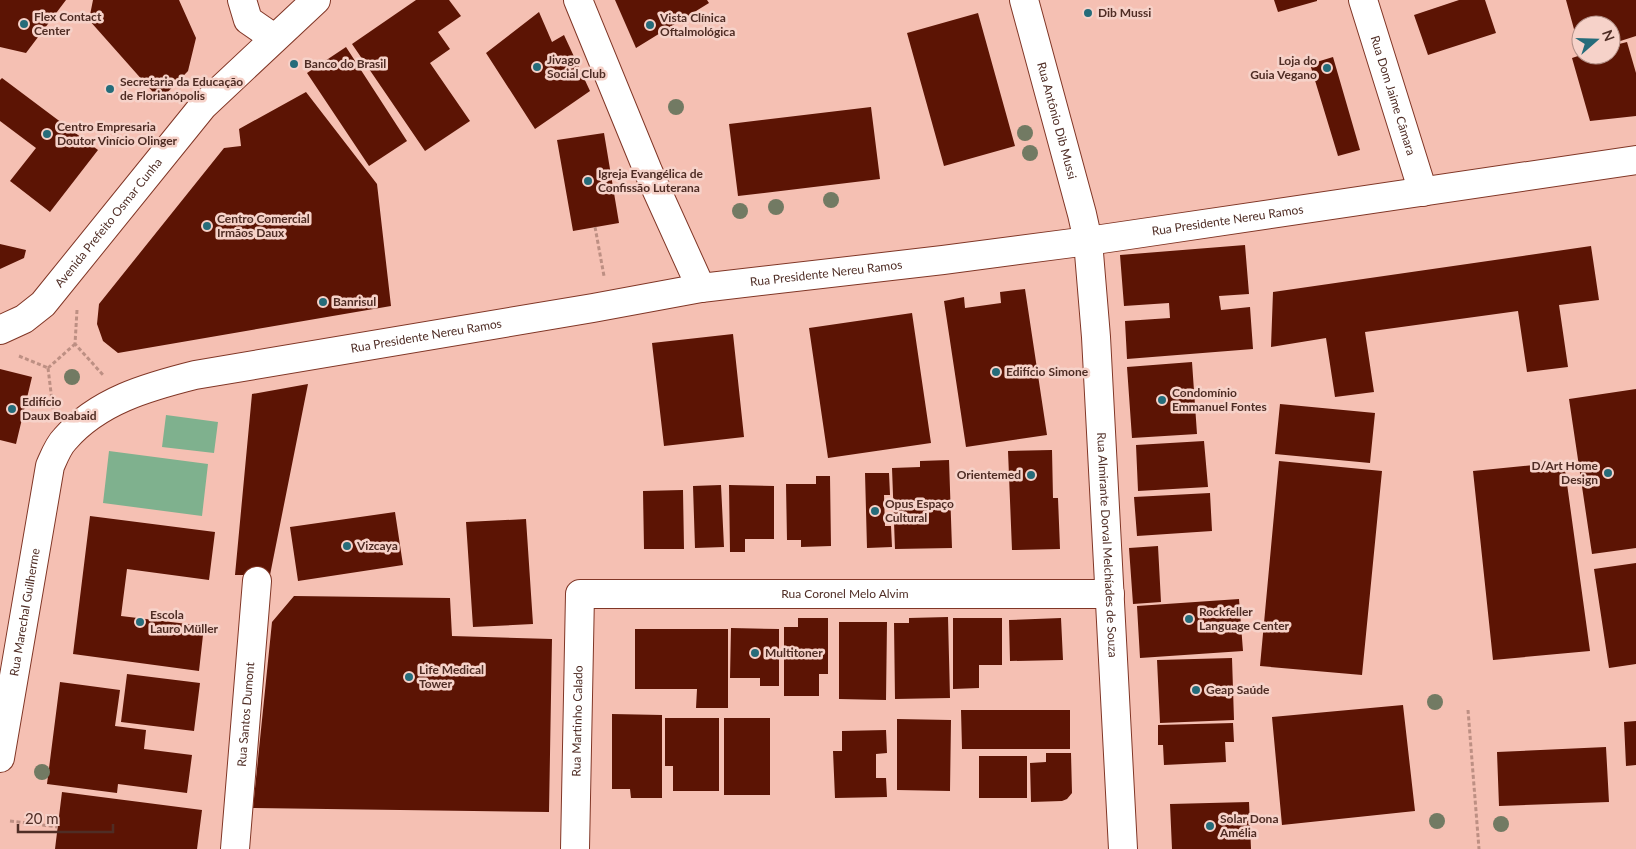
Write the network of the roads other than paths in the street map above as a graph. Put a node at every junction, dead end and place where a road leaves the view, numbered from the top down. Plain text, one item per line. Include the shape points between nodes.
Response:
1 (242, 0) edge
2 (316, 0) edge
3 (578, 0) edge
4 (1024, 0) edge
5 (1363, 0) edge
6 (274, 38) junction
7 (1636, 160) edge
8 (1423, 192) junction
9 (1088, 241) junction
10 (701, 288) junction
11 (0, 330) edge
12 (50, 466) joint
13 (257, 581) dead end
14 (580, 594) joint
15 (1110, 594) junction
16 (0, 758) edge
17 (235, 849) edge
18 (575, 849) edge
19 (1123, 849) edge

1 - 6 street via 248,20
2 - 6 street, Avenida Prefeito Osmar Cunha
3 - 10 street via 648,171
4 - 9 street, Rua Antônio Dib Mussi
5 - 8 street, Rua Dom Jaime Câmara
6 - 11 street, Avenida Prefeito Osmar Cunha via 203,106 43,304 24,319
7 - 8 street, Rua Presidente Nereu Ramos
8 - 9 street, Rua Presidente Nereu Ramos
9 - 10 street, Rua Presidente Nereu Ramos
9 - 15 street, Rua Almirante Dorval Melchíades de Souza
10 - 12 street, Rua Presidente Nereu Ramos via 195,375 155,385 88,416 63,440
12 - 16 street, Rua Marechal Guilherme
13 - 17 street, Rua Santos Dumont
14 - 15 street, Rua Coronel Melo Alvim
14 - 18 street, Rua Martinho Calado
15 - 19 street, Rua Almirante Dorval Melchíades de Souza

